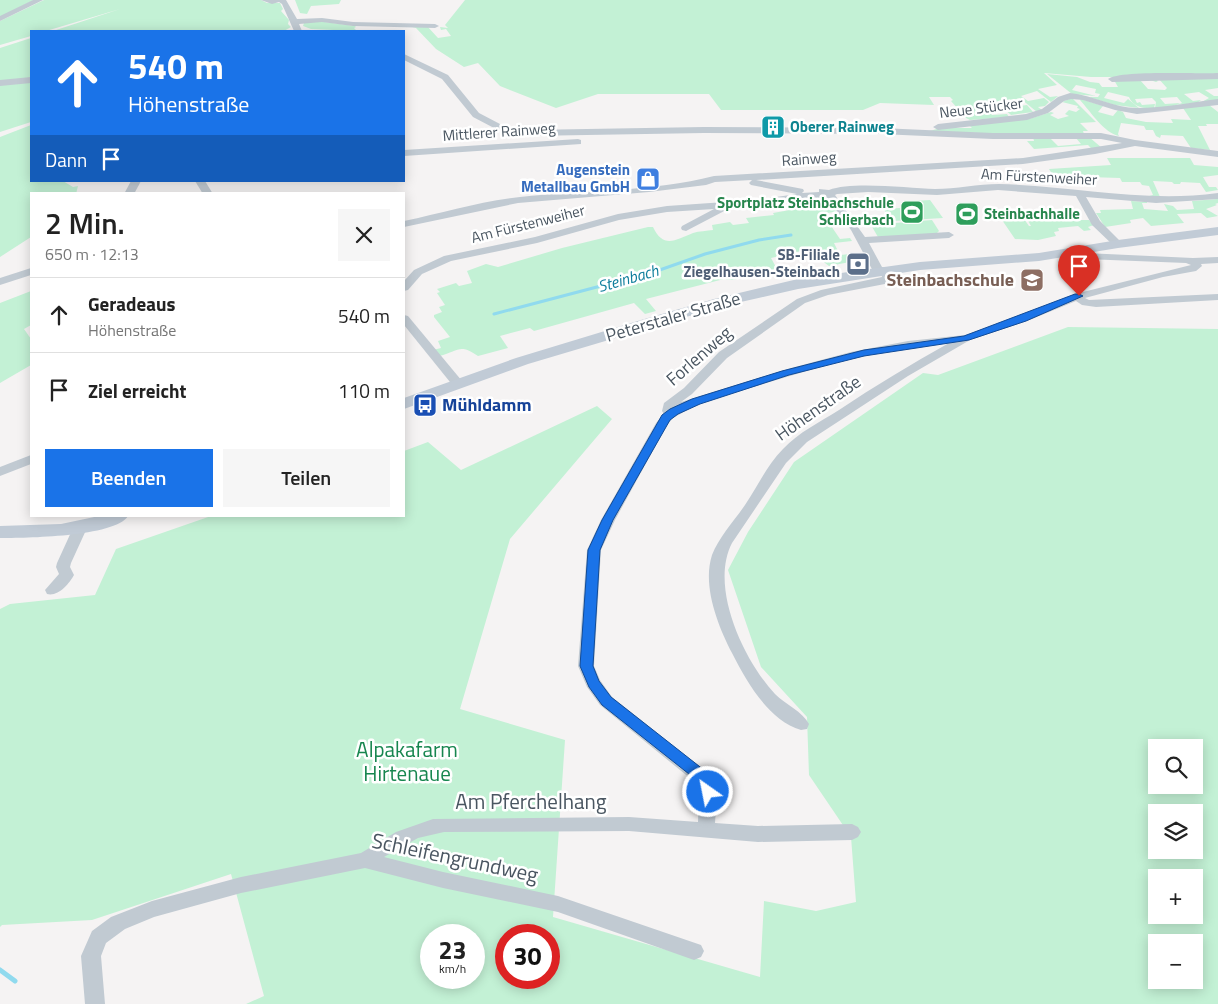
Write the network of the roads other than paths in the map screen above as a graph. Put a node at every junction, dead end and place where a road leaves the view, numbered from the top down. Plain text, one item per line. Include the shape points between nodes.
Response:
1 (39, 0) edge
2 (265, 0) edge
3 (281, 0) edge
4 (0, 19) edge
5 (295, 22) junction
6 (435, 26) dead end
7 (298, 30) edge
8 (405, 57) edge
9 (1218, 76) edge
10 (1112, 79) dead end
11 (30, 80) edge
12 (0, 83) edge
13 (1218, 102) edge
14 (592, 132) junction
15 (922, 132) junction
16 (1135, 143) junction
17 (405, 152) edge
18 (1218, 154) edge
19 (706, 182) junction
20 (1078, 192) junction
21 (829, 194) junction
22 (1218, 196) edge
23 (728, 205) junction
24 (405, 224) edge
25 (686, 228) dead end
26 (1218, 231) edge
27 (949, 235) dead end
28 (862, 240) junction
29 (1118, 244) junction
30 (1070, 252) junction
31 (1218, 260) edge
32 (1193, 262) junction
33 (881, 270) junction
34 (30, 271) edge
35 (0, 282) edge
36 (405, 287) edge
37 (1079, 296) junction
38 (1218, 297) edge
39 (405, 319) edge
40 (966, 338) junction
41 (458, 384) junction
42 (405, 404) edge
43 (670, 414) junction
44 (30, 459) edge
45 (0, 472) edge
46 (116, 517) edge
47 (80, 528) junction
48 (0, 532) edge
49 (52, 590) dead end
50 (801, 724) dead end
51 (706, 830) junction
52 (852, 832) dead end
53 (365, 860) junction
54 (694, 951) dead end
55 (95, 1004) edge

1 - 4 street
2 - 3 street
3 - 5 street
5 - 6 street via 322,20
5 - 7 street
8 - 14 street via 445,77 471,110 497,126 536,134
9 - 10 street
11 - 12 street
13 - 15 street, Neue Stücker via 1138,111 1070,96 1034,115 929,128
14 - 15 street
14 - 17 street, Mittlerer Rainweg via 585,140 571,142
15 - 16 street via 1101,136
16 - 18 street, Rainweg
16 - 19 street, Rainweg via 1024,160
19 - 21 street, Am Fürstenweiher via 755,183
19 - 24 street, Rainweg via 518,200
20 - 21 street, Am Fürstenweiher via 991,187 937,192 847,190
20 - 22 street, Am Fürstenweiher via 1156,200
20 - 29 street via 1096,222
21 - 23 street, Am Fürstenweiher
21 - 28 street
23 - 25 street, Am Fürstenweiher
23 - 36 street, Am Fürstenweiher via 667,209 618,217 537,240 448,258 418,272
26 - 29 main road, Peterstaler Straße
27 - 28 street
28 - 33 street
29 - 30 main road, Peterstaler Straße
30 - 32 street via 1085,256 1173,258
30 - 33 main road, Peterstaler Straße
31 - 32 street
32 - 37 street, Höhenstraße via 1195,268
33 - 41 main road, Peterstaler Straße via 807,282 719,302 522,361
33 - 43 street, Forlenweg via 888,277 886,281 825,292 796,304 723,355 690,390 668,406
34 - 35 street
37 - 38 street via 1092,304
37 - 40 street, Höhenstraße
39 - 41 street
40 - 43 street via 828,360 696,402
40 - 50 street, Höhenstraße via 904,373 785,453 722,550 717,568 718,590 730,631 760,688 775,705
41 - 42 main road, Peterstaler Straße
43 - 51 street via 662,423 594,550 586,666 606,701 703,779 708,792
44 - 45 street
46 - 47 main road
47 - 48 main road
47 - 49 street via 64,563 67,575
51 - 52 street, Am Pferchelhang via 758,834
51 - 53 street, Am Pferchelhang via 629,824 434,826 412,833
53 - 54 street, Schleifengrundweg via 558,904
53 - 55 street, Schleifengrundweg via 232,887 152,909 118,923 99,937 92,956

